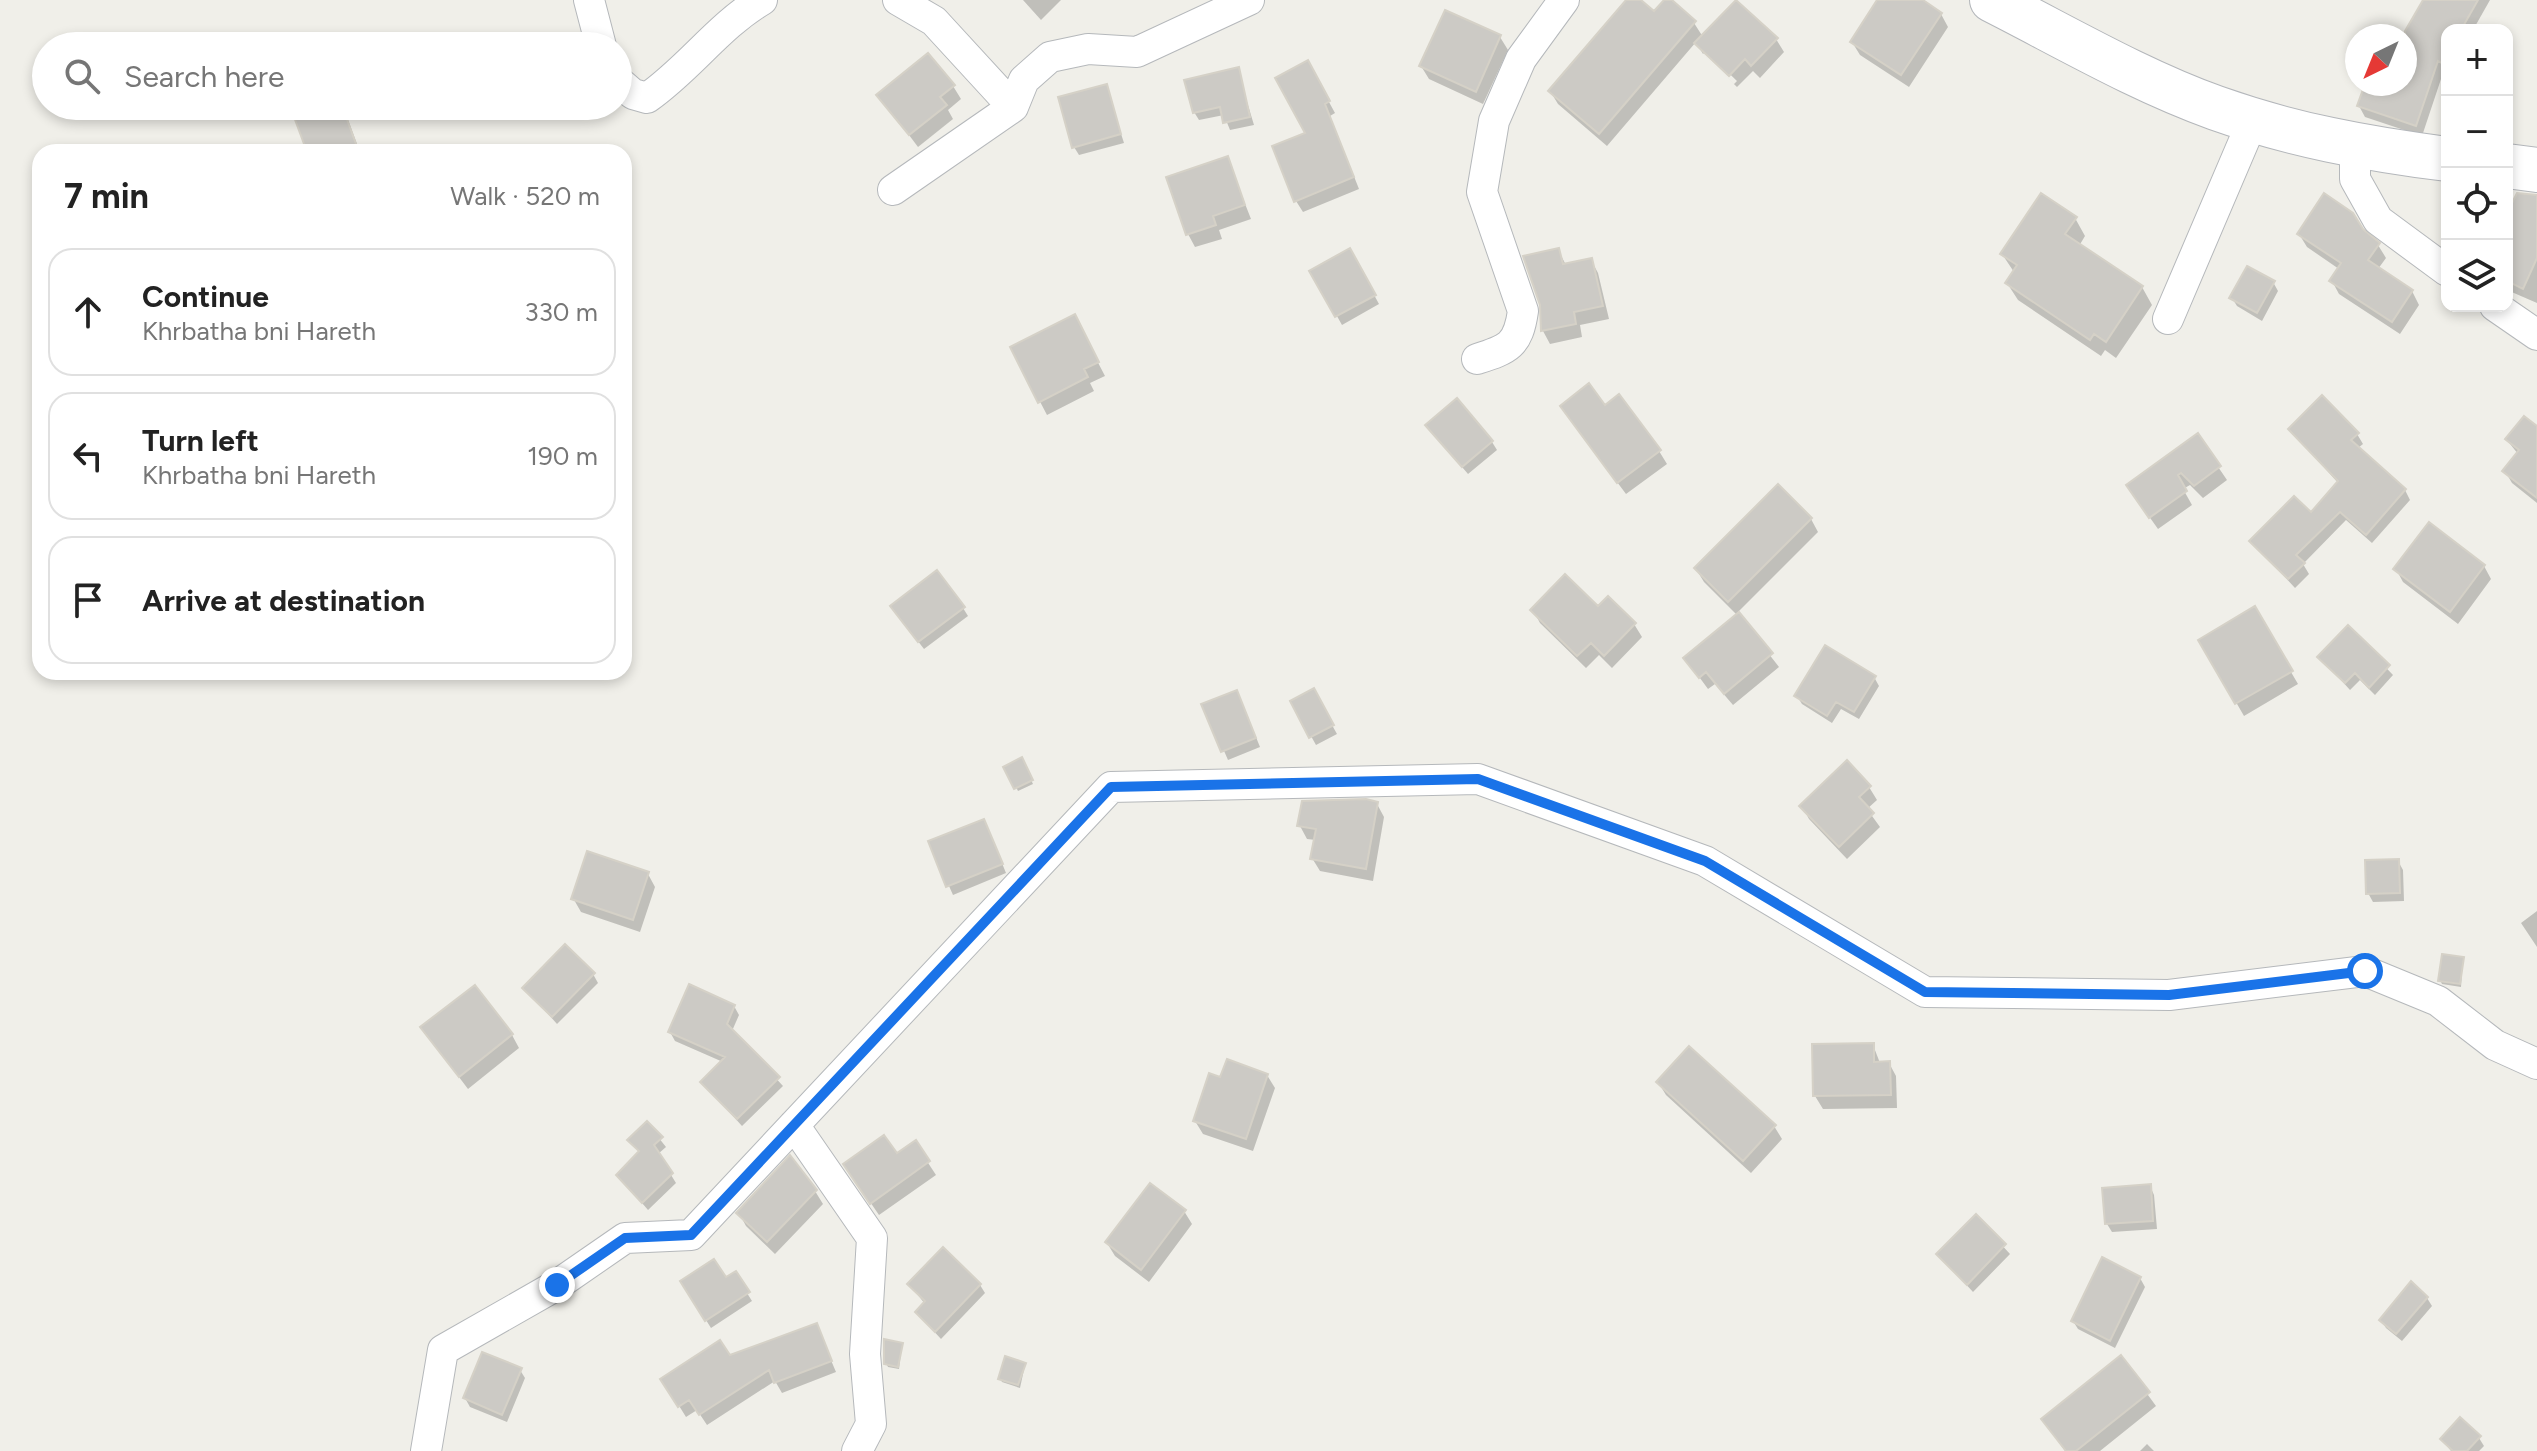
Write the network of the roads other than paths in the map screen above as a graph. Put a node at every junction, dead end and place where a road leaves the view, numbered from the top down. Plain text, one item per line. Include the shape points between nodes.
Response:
1 (589, 0) edge
2 (762, 0) edge
3 (898, 0) edge
4 (1249, 0) edge
5 (1564, 0) edge
6 (1992, 0) edge
7 (597, 32) edge
8 (632, 93) edge
9 (1013, 107) junction
10 (2253, 120) junction
11 (2355, 147) junction
12 (2441, 158) edge
13 (2513, 167) edge
14 (2537, 170) edge
15 (893, 190) dead end
16 (2441, 267) edge
17 (2504, 312) edge
18 (2168, 319) dead end
19 (2537, 335) edge
20 (1477, 359) dead end
21 (2537, 1064) edge
22 (794, 1125) junction
23 (426, 1451) edge
24 (857, 1451) edge

1 - 7 street
2 - 8 street via 738,14 673,80 647,98
3 - 9 street via 934,21
4 - 9 street via 1137,52 1088,49 1050,57 1024,80
5 - 20 street via 1521,59 1494,121 1482,192 1523,311 1520,331 1508,349
6 - 10 street via 2107,60
9 - 15 street
10 - 11 street
10 - 18 street
11 - 12 street
11 - 16 street via 2355,179 2378,220
13 - 14 street
17 - 19 street
21 - 22 street via 2495,1045 2438,1001 2365,971 2169,995 1925,992 1705,861 1478,779 1111,787
22 - 23 street via 691,1235 625,1238 557,1285 443,1350
22 - 24 street via 872,1238 865,1354 871,1424

